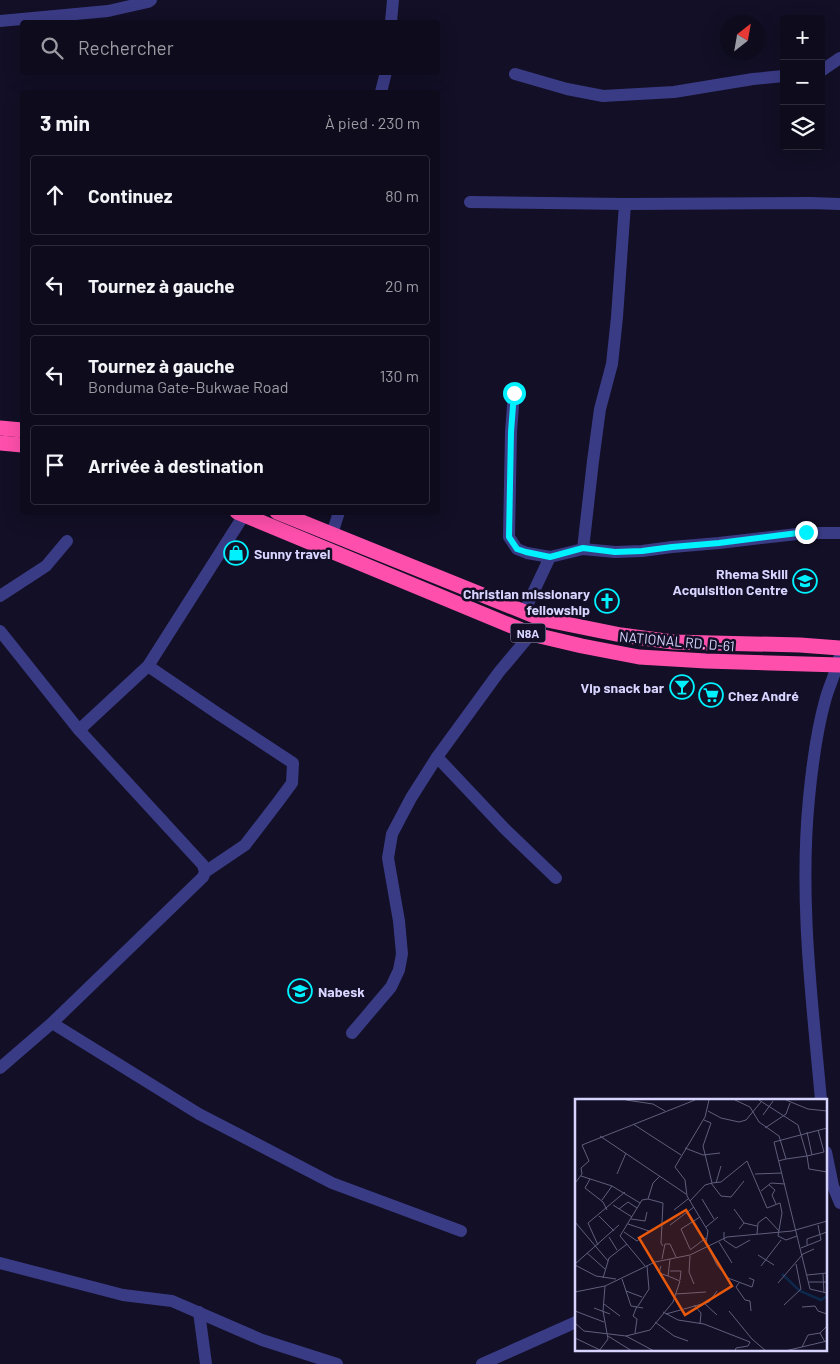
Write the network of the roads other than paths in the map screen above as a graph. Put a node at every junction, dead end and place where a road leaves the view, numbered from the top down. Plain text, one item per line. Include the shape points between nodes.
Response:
1 (152, 0) edge
2 (393, 0) edge
3 (391, 20) edge
4 (0, 21) edge
5 (840, 58) edge
6 (825, 68) edge
7 (516, 74) dead end
8 (385, 75) edge
9 (780, 76) edge
10 (382, 90) edge
11 (470, 202) dead end
12 (625, 204) junction
13 (840, 204) edge
14 (514, 393) dead end
15 (0, 428) edge
16 (20, 430) edge
17 (0, 443) edge
18 (20, 445) edge
19 (239, 515) edge
20 (242, 515) edge
21 (284, 515) edge
22 (338, 515) edge
23 (840, 532) edge
24 (332, 534) junction
25 (67, 541) dead end
26 (583, 548) junction
27 (550, 557) junction
28 (0, 596) edge
29 (524, 612) junction
30 (0, 631) edge
31 (531, 634) junction
32 (840, 648) edge
33 (839, 665) edge
34 (148, 666) junction
35 (79, 730) junction
36 (437, 757) junction
37 (205, 872) junction
38 (556, 878) dead end
39 (52, 1023) junction
40 (352, 1033) dead end
41 (0, 1068) edge
42 (821, 1099) edge
43 (828, 1162) edge
44 (840, 1203) edge
45 (461, 1231) dead end
46 (0, 1263) edge
47 (199, 1312) junction
48 (575, 1322) edge
49 (206, 1364) edge
50 (337, 1364) edge
51 (482, 1364) edge

1 - 4 street via 108,11
2 - 3 street
5 - 6 street
7 - 9 street via 603,96 674,92
8 - 10 street
11 - 12 street
12 - 13 street
12 - 26 street via 612,364 600,409
14 - 27 street via 509,537 517,549
15 - 16 highway
17 - 18 highway
19 - 34 street
20 - 31 highway, NATIONAL RD. D-61 / N8A
21 - 24 highway, NATIONAL RD. D-61 / N8A
22 - 24 street
23 - 26 street via 806,532 642,551
24 - 29 highway, NATIONAL RD. D-61 / N8A
25 - 28 street via 46,566
26 - 27 street
27 - 29 street
29 - 32 highway, NATIONAL RD. D-61 / N8A via 620,636 673,642
30 - 35 street
31 - 33 highway, NATIONAL RD. D-61 / N8A via 639,657
31 - 36 street
32 - 33 street
33 - 42 street via 825,702 816,746 805,872
34 - 35 street
34 - 37 street via 293,763 292,782 245,845
35 - 37 street
36 - 38 street
36 - 40 street via 392,834 388,858 399,921 402,954 399,970 391,987
37 - 39 street
39 - 41 street
39 - 45 street via 199,1114 332,1183
43 - 44 street
46 - 47 street via 123,1295 172,1301
47 - 49 street
47 - 50 street via 262,1340
48 - 51 street

